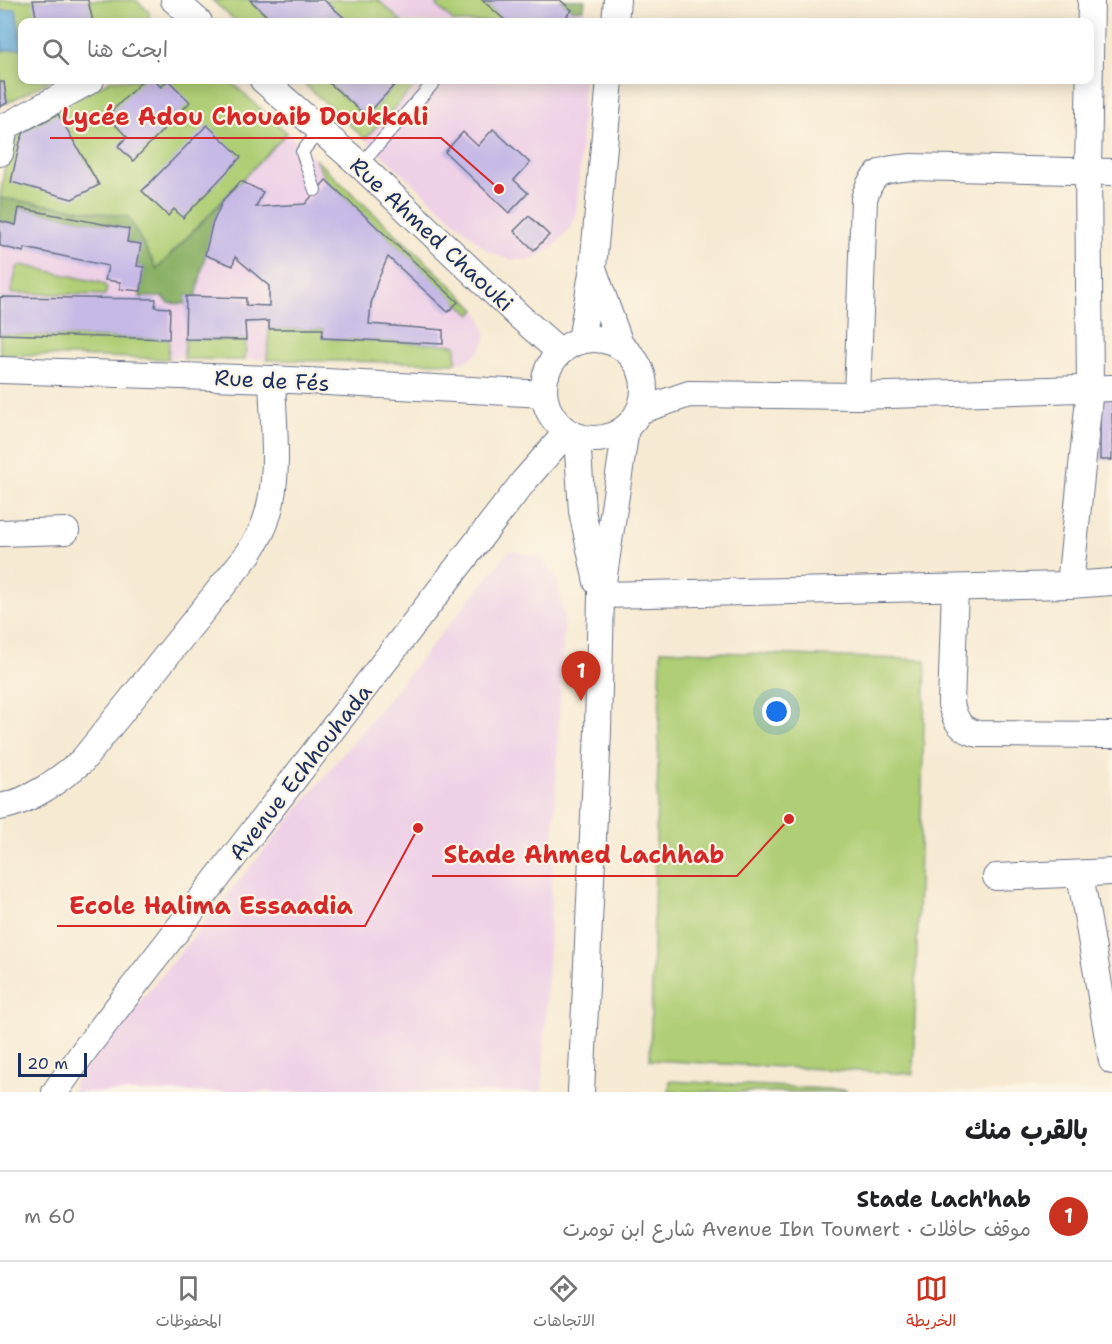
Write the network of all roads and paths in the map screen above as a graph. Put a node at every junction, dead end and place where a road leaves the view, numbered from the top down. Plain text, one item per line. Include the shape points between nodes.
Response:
1 (174, 0) edge
2 (618, 0) edge
3 (1091, 0) edge
4 (193, 18) edge
5 (616, 18) edge
6 (1092, 18) edge
7 (1094, 57) edge
8 (83, 84) edge
9 (268, 84) edge
10 (432, 84) edge
11 (610, 84) edge
12 (2, 127) edge
13 (320, 130) junction
14 (0, 153) edge
15 (360, 165) junction
16 (1100, 172) edge
17 (315, 190) dead end
18 (592, 267) junction
19 (621, 347) junction
20 (0, 370) edge
21 (642, 376) junction
22 (272, 379) junction
23 (1101, 388) edge
24 (561, 392) junction
25 (689, 394) junction
26 (857, 396) junction
27 (633, 420) junction
28 (66, 531) dead end
29 (0, 533) edge
30 (1112, 582) edge
31 (1070, 585) junction
32 (955, 588) junction
33 (601, 596) junction
34 (1112, 735) edge
35 (0, 807) edge
36 (1112, 872) edge
37 (1080, 874) junction
38 (996, 876) dead end
39 (1112, 1061) edge
40 (55, 1092) edge
41 (581, 1092) edge

1 - 4 street
2 - 5 street
3 - 6 street
7 - 16 street
8 - 12 street
9 - 13 street, Rue Ahmed Chaouki
10 - 15 lane
11 - 18 street
12 - 14 street
13 - 15 street, Rue Ahmed Chaouki
13 - 17 lane via 302,152
15 - 24 street, Rue Ahmed Chaouki via 519,316
16 - 23 street
16 - 26 street via 912,167 884,170 876,175 868,184 864,199
18 - 19 street
18 - 24 street
19 - 21 street via 636,361
19 - 24 street via 602,339
20 - 22 street, Rue de Fés
21 - 25 street
21 - 27 street via 644,395
22 - 24 street, Rue de Fés
22 - 35 street via 273,495 266,522 249,553 82,761 49,787 13,805
23 - 26 street
23 - 31 street
24 - 27 street via 594,440 605,438
24 - 33 street
24 - 40 street, Avenue Echhouhada via 524,481
25 - 26 street
25 - 27 street
27 - 33 street
28 - 29 street
30 - 31 street
31 - 32 street
32 - 33 street
32 - 34 street via 951,704 954,718 962,727 979,734
33 - 41 street
36 - 37 street
37 - 38 street
37 - 39 street

